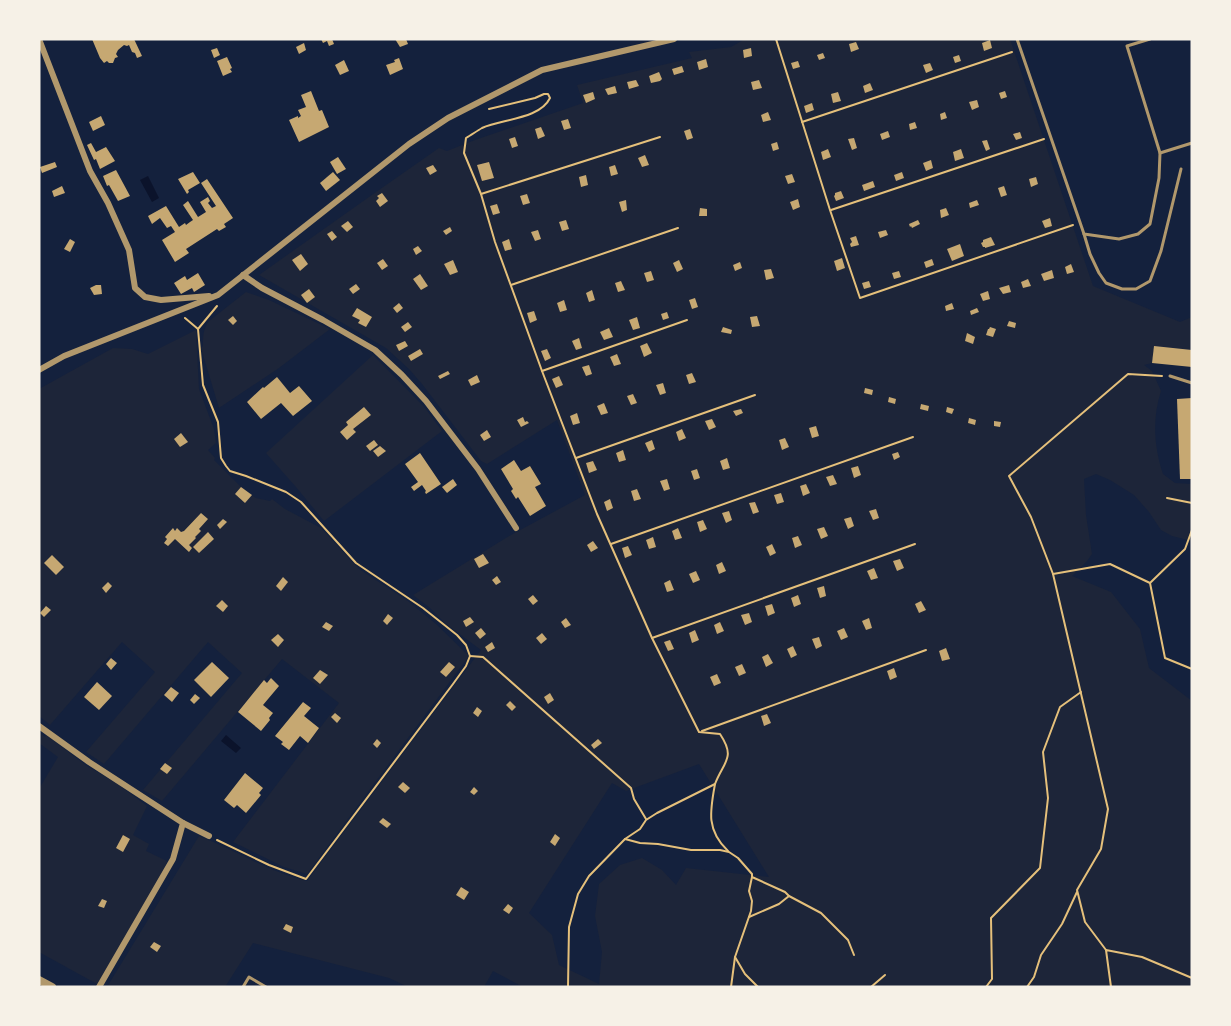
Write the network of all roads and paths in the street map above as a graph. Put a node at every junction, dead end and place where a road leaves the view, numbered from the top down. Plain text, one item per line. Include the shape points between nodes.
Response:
1 (39, 39) edge
2 (674, 39) edge
3 (776, 39) edge
4 (1017, 39) edge
5 (1150, 39) edge
6 (1020, 49) junction
7 (480, 111) dead end
8 (802, 122) junction
9 (660, 136) dead end
10 (1050, 137) junction
11 (1192, 143) edge
12 (1160, 153) junction
13 (1181, 169) dead end
14 (481, 194) junction
15 (830, 210) junction
16 (1079, 223) junction
17 (678, 228) dead end
18 (1084, 234) junction
19 (243, 275) junction
20 (510, 285) junction
21 (218, 295) junction
22 (177, 311) junction
23 (687, 320) dead end
24 (39, 370) edge
25 (542, 371) junction
26 (1170, 376) joint
27 (1192, 383) edge
28 (755, 395) dead end
29 (913, 437) dead end
30 (576, 458) junction
31 (1167, 498) dead end
32 (1192, 503) edge
33 (516, 528) dead end
34 (1192, 530) edge
35 (611, 544) junction
36 (915, 544) dead end
37 (1053, 574) junction
38 (1150, 583) junction
39 (652, 638) junction
40 (926, 650) dead end
41 (470, 656) junction
42 (1192, 669) edge
43 (1081, 692) junction
44 (39, 726) edge
45 (699, 732) junction
46 (715, 784) junction
47 (646, 820) junction
48 (183, 823) junction
49 (209, 836) joint
50 (625, 839) junction
51 (729, 852) junction
52 (752, 877) junction
53 (1077, 890) junction
54 (789, 896) junction
55 (749, 916) junction
56 (1106, 950) junction
57 (854, 955) dead end
58 (735, 957) junction
59 (885, 975) dead end
60 (1192, 978) edge
61 (39, 980) edge
62 (52, 987) edge
63 (99, 987) edge
64 (243, 987) edge
65 (266, 987) edge
66 (568, 987) edge
67 (731, 987) edge
68 (758, 987) edge
69 (871, 987) edge
70 (986, 987) edge
71 (1027, 987) edge
72 (1111, 987) edge

1 - 21 street via 90,171 129,250 135,288 145,297 161,300
2 - 19 street via 542,70 448,118 409,144
3 - 8 path
4 - 6 lane
5 - 12 lane via 1127,46
6 - 8 path
6 - 10 lane
7 - 14 path via 544,94 550,98 534,113 483,128 466,138 464,153
8 - 15 path
9 - 14 path
10 - 15 path
10 - 16 lane
11 - 12 lane
12 - 18 lane via 1150,224 1138,234 1119,239
13 - 18 lane via 1150,281 1136,289 1106,283
14 - 20 path
15 - 16 path via 860,298
16 - 18 lane
17 - 20 path
19 - 21 street
19 - 33 street via 375,350 402,375 478,469
20 - 25 path
21 - 22 street
22 - 24 street via 64,356
22 - 41 path via 198,329 203,385 218,422 221,458 230,471 286,492 301,502 356,563 457,635
23 - 25 path
25 - 30 path
26 - 27 lane
26 - 37 path via 1128,374 1009,476 1031,517
28 - 30 path
29 - 35 path
30 - 35 path
31 - 32 path
34 - 38 path via 1185,549
35 - 39 path
36 - 39 path
37 - 38 path via 1110,564
37 - 43 path
38 - 42 path via 1165,658
39 - 45 path
40 - 45 path
41 - 47 path via 483,657 632,788
41 - 49 path via 306,879
43 - 53 path via 1108,809 1101,849
43 - 70 path via 1060,707 1043,752 1048,798 1040,868 991,918 992,979
44 - 48 street
45 - 46 path via 720,734 727,744 729,758
46 - 47 path
46 - 51 path via 712,825 716,837
47 - 50 path
48 - 49 street
48 - 63 street via 173,859
50 - 51 path
50 - 66 path via 589,876 578,894 569,927
51 - 52 path
52 - 54 path
52 - 55 path
53 - 56 path via 1085,922
53 - 71 path
54 - 55 path
54 - 57 path via 820,913 848,940
55 - 58 path
56 - 60 path via 1142,957
56 - 72 path
58 - 67 path
58 - 68 path
59 - 69 path
61 - 62 street
64 - 65 lane via 249,977

